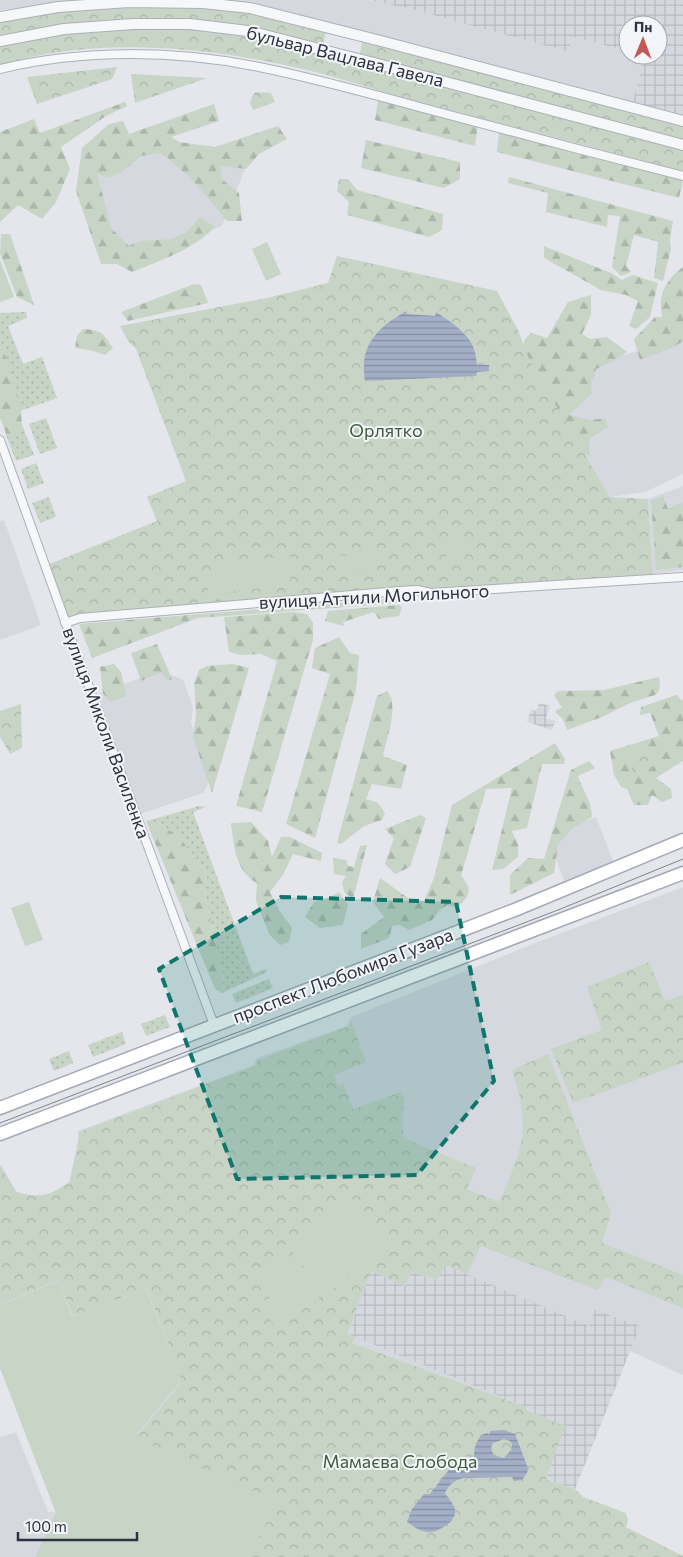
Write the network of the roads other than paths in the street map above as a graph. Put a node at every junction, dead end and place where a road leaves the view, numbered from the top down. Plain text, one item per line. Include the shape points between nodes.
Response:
1 (0, 17) edge
2 (0, 40) edge
3 (0, 69) edge
4 (683, 121) edge
5 (683, 145) edge
6 (683, 176) edge
7 (0, 440) edge
8 (683, 576) edge
9 (65, 623) junction
10 (683, 840) edge
11 (683, 873) edge
12 (214, 1025) junction
13 (0, 1108) edge
14 (0, 1134) edge

1 - 4 street, бульвар Вацлава Гавела via 58,7 129,2 203,3 250,8
2 - 5 street, бульвар Вацлава Гавела via 64,29 133,24 190,24 248,31
3 - 6 street, бульвар Вацлава Гавела via 32,62 126,54 233,62 326,82
7 - 9 street, вулиця Миколи Василенка
8 - 9 street, вулиця Аттили Могильного via 432,593 400,591 80,618
9 - 12 street, вулиця Миколи Василенка
10 - 12 main road, проспект Любомира Гузара via 517,909
11 - 14 main road, проспект Любомира Гузара
12 - 13 main road, проспект Любомира Гузара

